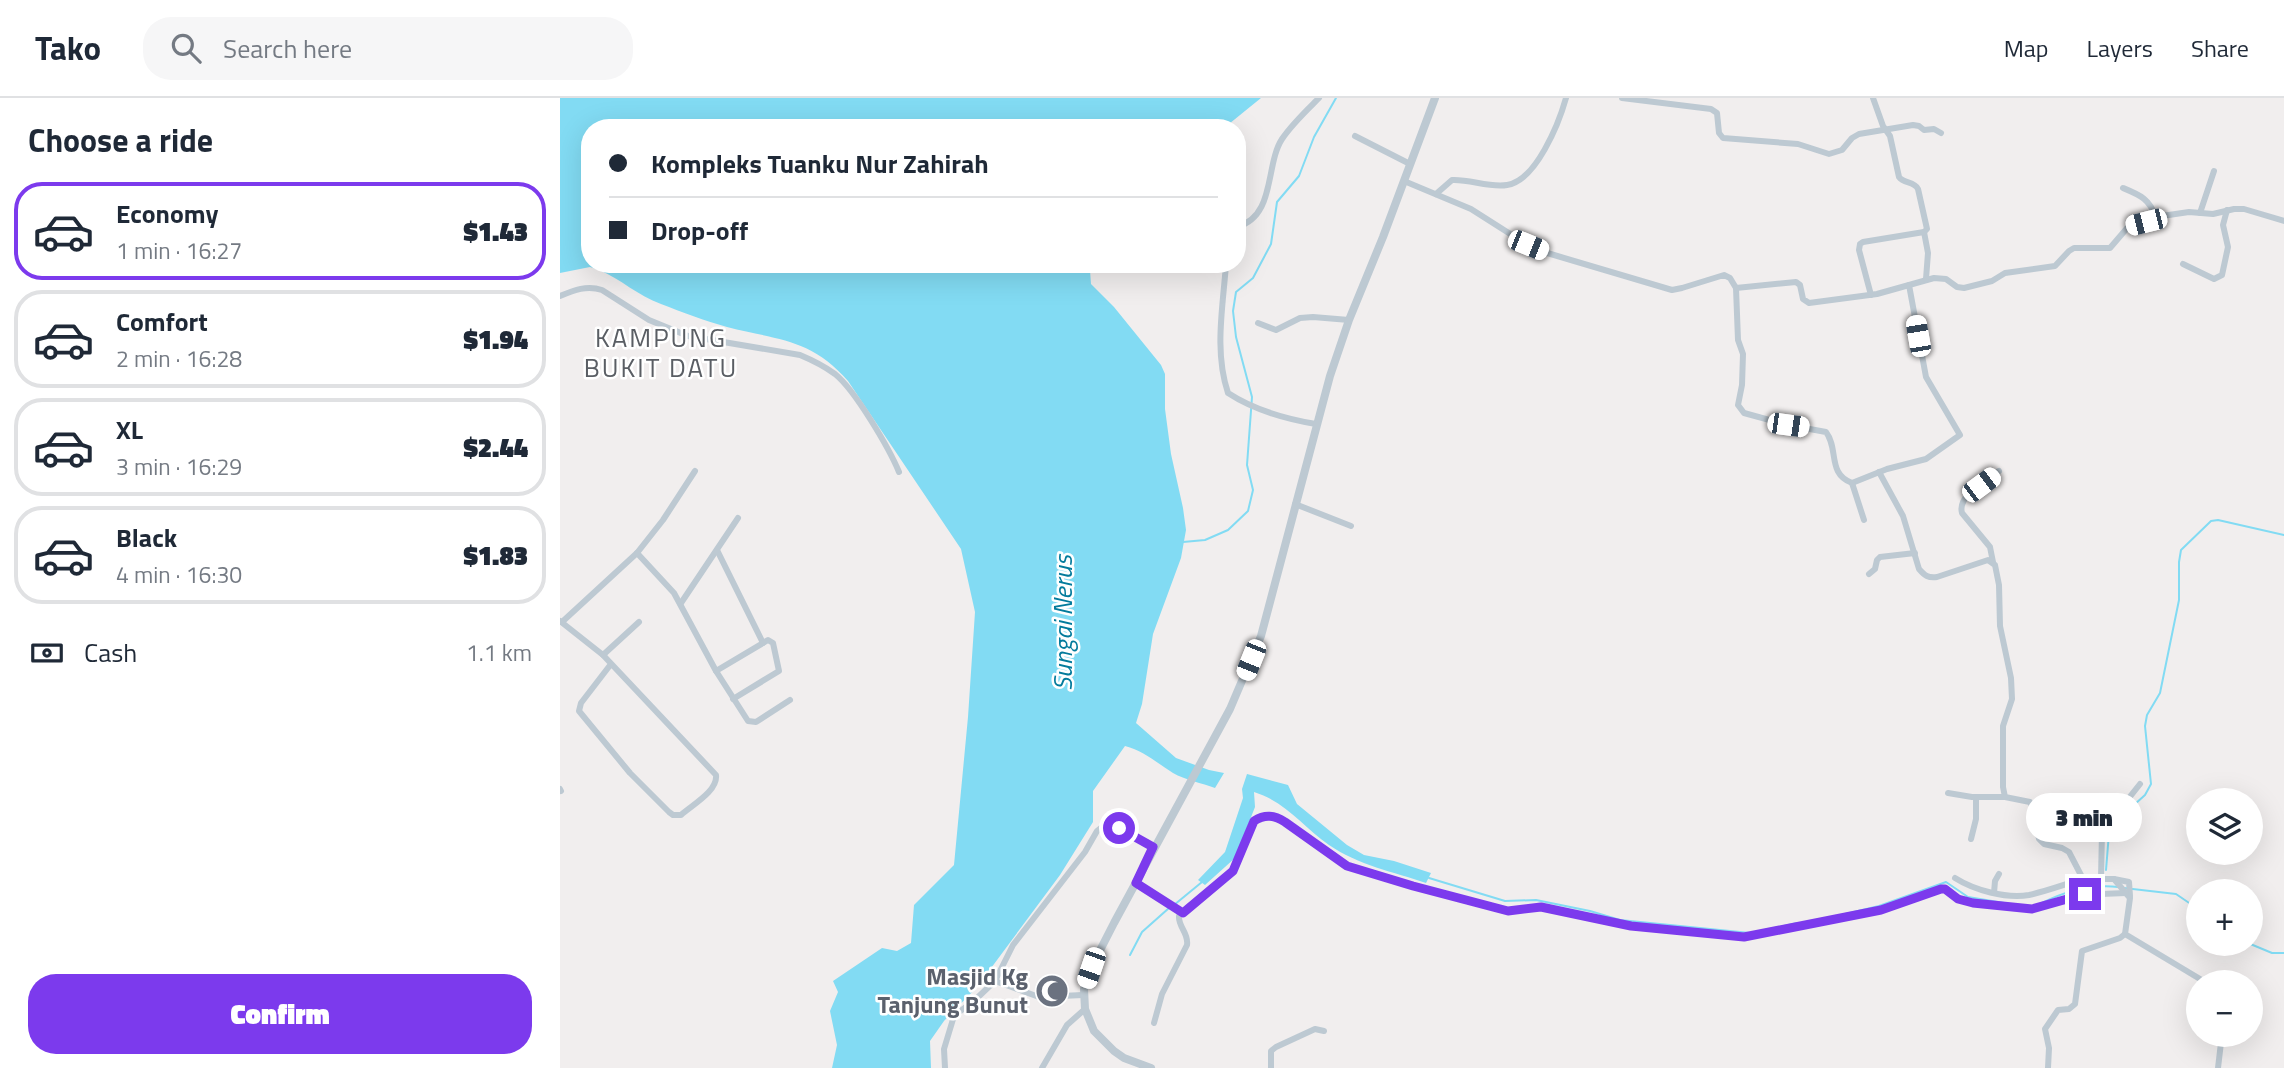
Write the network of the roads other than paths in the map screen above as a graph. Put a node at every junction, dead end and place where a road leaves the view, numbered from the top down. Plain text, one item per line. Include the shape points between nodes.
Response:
1 (1319, 98) edge
2 (1435, 98) edge
3 (1566, 98) edge
4 (1622, 98) edge
5 (1873, 98) edge
6 (1887, 131) junction
7 (1941, 133) dead end
8 (1355, 136) dead end
9 (1410, 164) junction
10 (2214, 171) dead end
11 (1404, 181) junction
12 (2123, 188) dead end
13 (1436, 194) junction
14 (2227, 211) junction
15 (2200, 213) junction
16 (2156, 218) junction
17 (2284, 221) edge
18 (1246, 224) edge
19 (1924, 232) junction
20 (2183, 264) dead end
21 (1225, 273) edge
22 (1926, 279) junction
23 (1909, 285) junction
24 (1737, 288) junction
25 (1871, 295) junction
26 (560, 296) edge
27 (1349, 320) junction
28 (1258, 323) dead end
29 (1317, 424) junction
30 (695, 471) dead end
31 (1999, 471) dead end
32 (899, 472) dead end
33 (1879, 472) junction
34 (1852, 483) junction
35 (1295, 504) junction
36 (738, 518) dead end
37 (1864, 520) dead end
38 (1351, 526) dead end
39 (717, 550) junction
40 (637, 553) junction
41 (1915, 553) junction
42 (1993, 562) junction
43 (1869, 574) dead end
44 (681, 603) junction
45 (561, 621) edge
46 (639, 622) dead end
47 (763, 643) junction
48 (603, 655) junction
49 (611, 664) junction
50 (716, 671) junction
51 (733, 699) junction
52 (790, 700) dead end
53 (2140, 784) dead end
54 (1948, 793) dead end
55 (1976, 797) junction
56 (2005, 797) junction
57 (1971, 839) dead end
58 (1153, 847) junction
59 (2000, 874) dead end
60 (1955, 878) dead end
61 (2083, 878) junction
62 (2101, 878) junction
63 (1136, 883) junction
64 (2128, 891) junction
65 (1994, 892) junction
66 (1181, 911) junction
67 (2125, 934) junction
68 (2186, 970) edge
69 (995, 981) junction
70 (1083, 995) junction
71 (1085, 1009) junction
72 (1153, 1023) dead end
73 (1324, 1031) dead end
74 (2220, 1047) edge
75 (945, 1068) edge
76 (1042, 1068) edge
77 (1151, 1068) edge
78 (1271, 1068) edge
79 (2048, 1068) edge
80 (2218, 1068) edge

1 - 18 street via 1282,140 1263,202
2 - 9 street
3 - 13 street via 1542,158 1515,183 1452,180
4 - 6 street via 1711,109 1717,113 1723,138 1798,144 1829,154 1842,150 1855,136
5 - 6 street
6 - 7 street via 1917,125
6 - 19 street via 1899,177 1919,189 1927,227
8 - 9 street
9 - 11 street
10 - 15 street
11 - 13 street
11 - 27 street
12 - 16 street via 2148,201
13 - 24 street via 1544,251 1677,290 1724,275
14 - 15 street
14 - 17 street via 2244,209
14 - 20 street via 2223,225 2228,247 2222,275 2214,279
15 - 16 street
16 - 22 street via 2128,227 2110,248 2069,250 2055,266 2005,273 1964,288 1946,279
19 - 22 street
19 - 25 street via 1860,244
21 - 29 street via 1220,340 1221,371 1228,393 1257,408
22 - 23 street
23 - 25 street
23 - 33 street via 1926,377 1960,435 1926,459
24 - 25 street via 1796,282 1803,299 1810,303
24 - 34 street via 1738,340 1743,354 1740,409 1826,432 1835,467
26 - 32 street via 595,287 649,320 688,336 813,361 843,383
27 - 28 street via 1300,318 1276,330
27 - 29 street
29 - 35 street
30 - 40 street
31 - 42 street via 1961,504 1962,513 1990,547
33 - 34 street
33 - 41 street via 1903,516
34 - 37 street
35 - 38 street
35 - 58 street via 1261,636 1230,709
36 - 39 street
39 - 44 street
39 - 47 street
40 - 44 street
40 - 45 street
41 - 42 street via 1919,569 1929,578 1982,561
41 - 43 street via 1880,557
42 - 56 street via 2011,678 2012,699 2003,726
44 - 50 street
45 - 48 street
46 - 48 street
47 - 50 street
47 - 51 street via 774,643 779,671
48 - 49 street
49 - 49 street via 716,775 713,788 681,815 669,813 579,711
50 - 51 street
51 - 52 street via 752,723
53 - 62 street via 2102,832
54 - 55 street
55 - 56 street
55 - 57 street
56 - 61 street via 2029,802 2039,839 2069,852
58 - 63 street
58 - 69 street via 1113,825 1097,831 1013,945
59 - 65 street
60 - 65 street via 1969,887
61 - 62 street
61 - 65 street via 2027,895
62 - 64 street via 2117,881
63 - 66 street
63 - 70 street via 1091,968
64 - 66 street via 2076,895 2032,909 1973,903 1941,889 1881,910 1744,937 1631,926 1541,907 1508,911 1347,866 1285,822 1269,816 1254,821 1233,871
64 - 67 street
66 - 72 street via 1178,919 1187,944
67 - 68 street
67 - 79 street via 2081,951 2076,1004 2058,1010 2045,1029
69 - 70 street via 1039,998
69 - 75 street via 951,1020
70 - 71 street
71 - 76 street via 1067,1026
71 - 77 street via 1094,1031 1106,1044 1124,1058
73 - 78 street via 1315,1029 1276,1047 1271,1051
74 - 80 street

